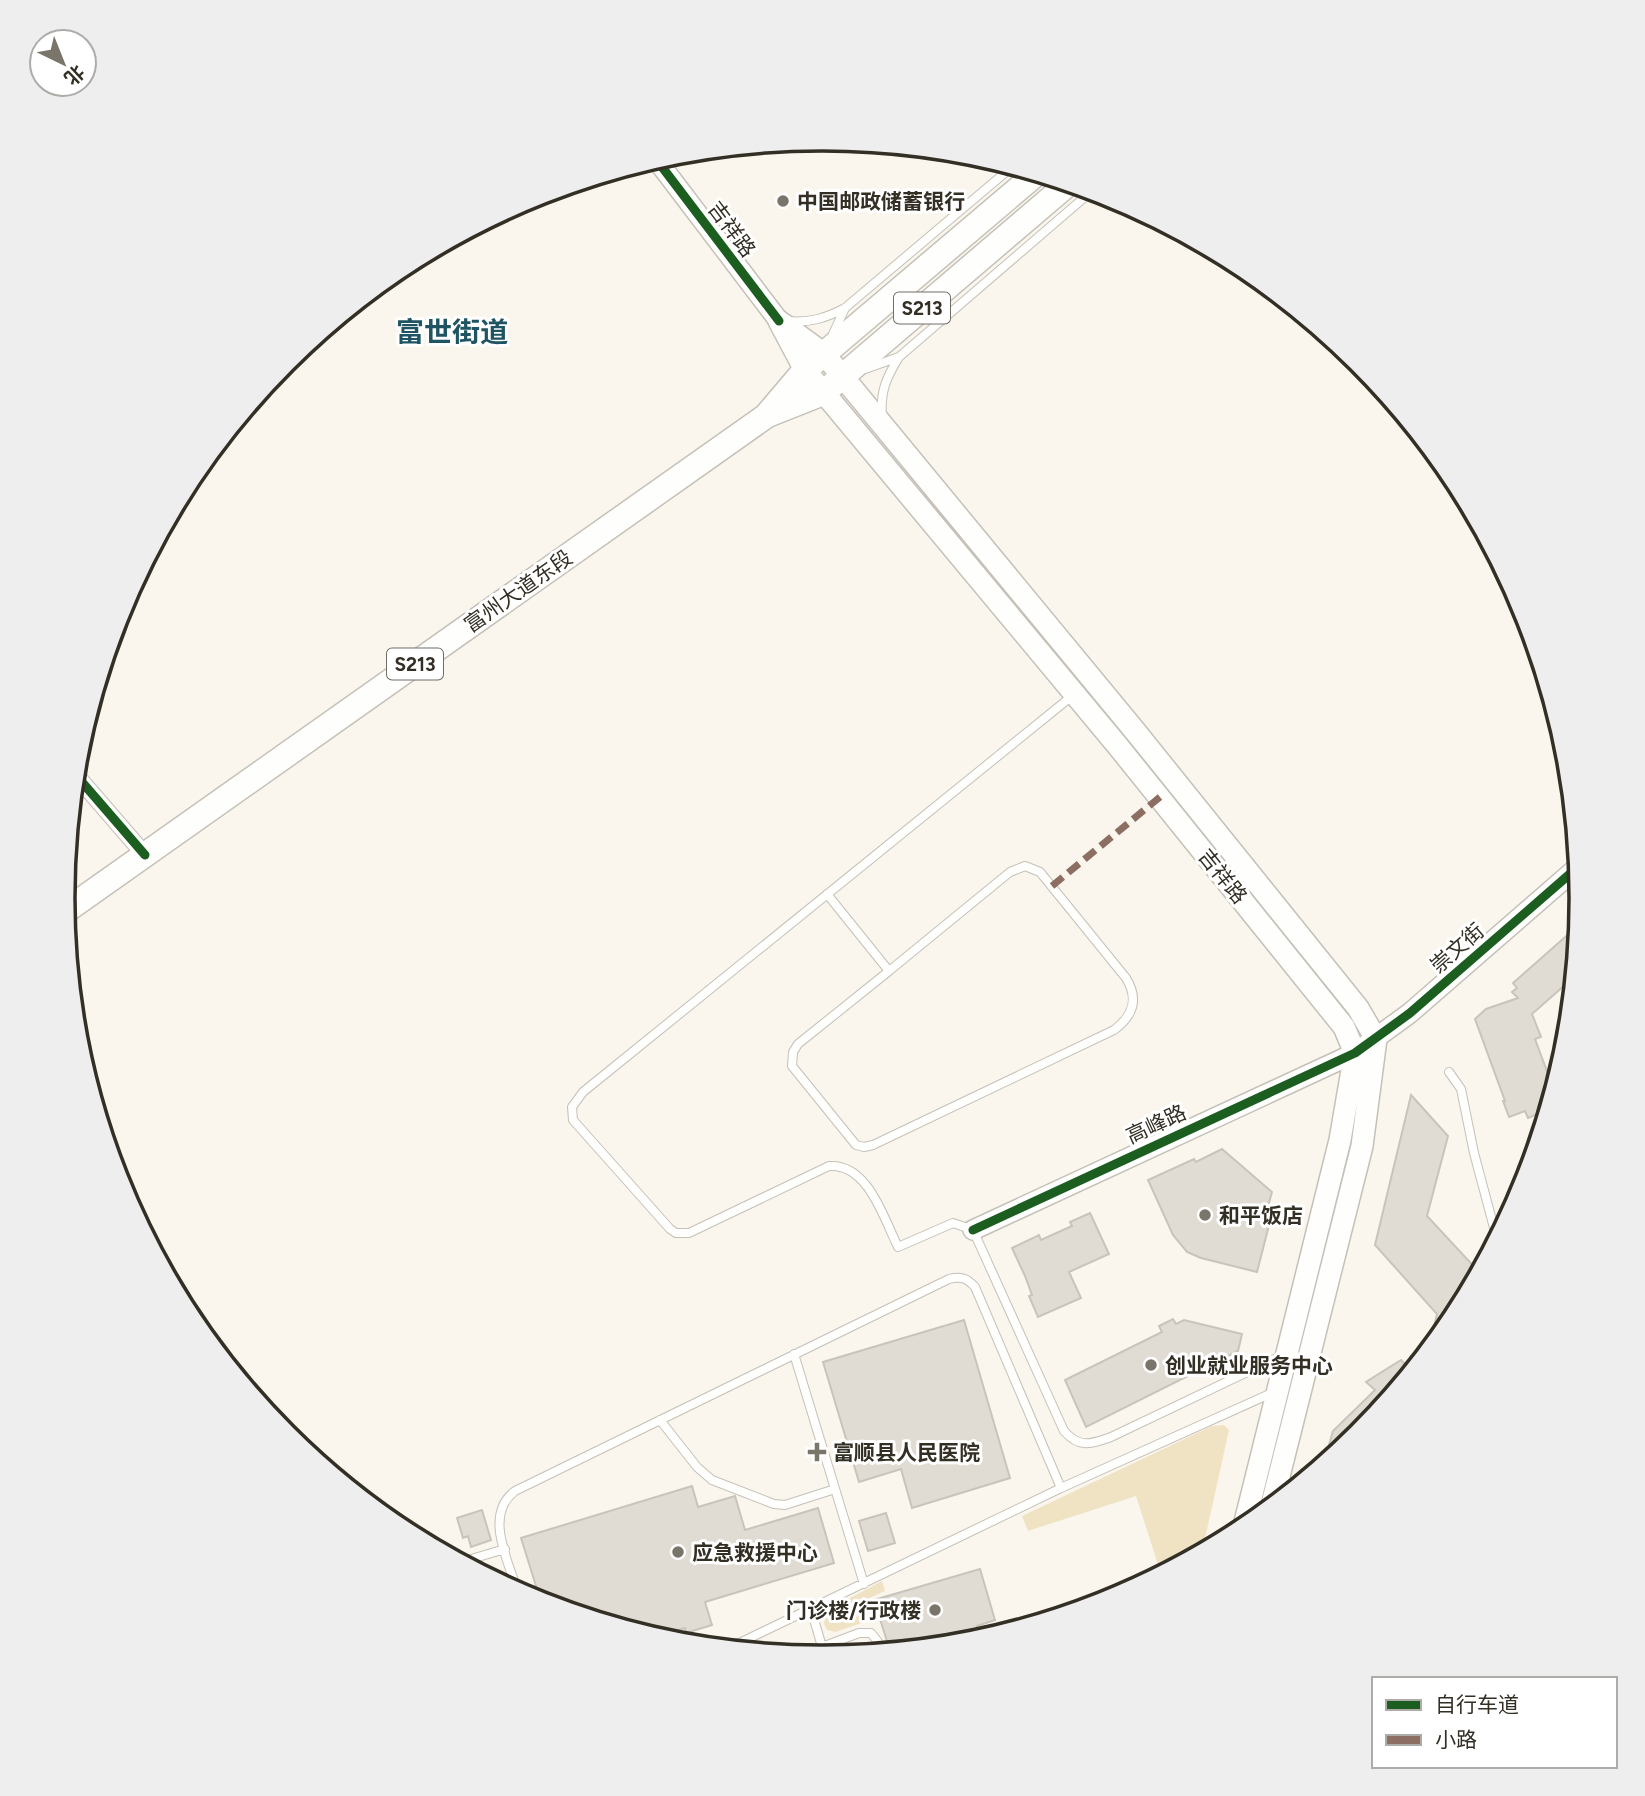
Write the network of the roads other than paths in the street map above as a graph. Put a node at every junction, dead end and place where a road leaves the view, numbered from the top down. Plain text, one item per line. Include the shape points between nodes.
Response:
1 (663, 168) edge
2 (1004, 173) edge
3 (1029, 180) edge
4 (1061, 190) edge
5 (1083, 198) edge
6 (845, 308) junction
7 (779, 321) junction
8 (899, 357) junction
9 (815, 363) junction
10 (842, 377) junction
11 (823, 393) junction
12 (766, 416) junction
13 (883, 427) junction
14 (1075, 694) junction
15 (85, 785) edge
16 (145, 855) junction
17 (1569, 875) edge
18 (827, 894) junction
19 (75, 904) edge
20 (890, 971) junction
21 (1376, 1039) junction
22 (1355, 1052) junction
23 (1449, 1072) dead end
24 (1494, 1227) edge
25 (973, 1230) junction
26 (1287, 1353) junction
27 (794, 1354) junction
28 (1277, 1391) junction
29 (660, 1420) junction
30 (1061, 1488) junction
31 (835, 1489) junction
32 (1275, 1493) edge
33 (1247, 1512) edge
34 (505, 1549) junction
35 (474, 1558) edge
36 (514, 1578) edge
37 (864, 1584) junction
38 (811, 1609) junction
39 (744, 1641) edge
40 (879, 1643) edge
41 (821, 1645) edge
42 (828, 1645) edge

1 - 7 street, 吉祥路
2 - 6 lane
3 - 9 main road, S213
4 - 10 main road, S213
5 - 8 lane
6 - 7 lane via 806,323
6 - 9 lane
7 - 9 main road, 吉祥路
8 - 10 lane
8 - 13 lane via 880,397
9 - 10 main road, 吉祥路
9 - 11 main road, 吉祥路
9 - 12 main road, S213
10 - 11 main road, S213
10 - 13 main road, 吉祥路
11 - 12 main road, S213
11 - 14 main road, 吉祥路
12 - 16 main road, 富州大道东段 / S213
13 - 21 main road, 吉祥路 via 1135,731 1358,1008
14 - 18 lane
14 - 22 main road, 吉祥路 via 1344,1027
15 - 16 street
16 - 19 main road, 富州大道东段 / S213
17 - 21 street, 崇文街
18 - 20 lane
18 - 25 lane via 583,1092 572,1107 573,1121 676,1233 689,1233 837,1165 850,1170 872,1194 898,1247 953,1223
20 - 20 lane via 1010,872 1025,866 1040,872 1126,978 1132,987 1133,1007 1114,1030 864,1147 849,1139 796,1073 791,1059 798,1044
21 - 22 street, 崇文街
21 - 32 main road via 1362,1146
22 - 25 street, 高峰路
22 - 26 main road via 1340,1140
23 - 24 lane via 1461,1089
25 - 26 lane via 1064,1431 1073,1441 1093,1443 1111,1437
26 - 28 main road
27 - 29 lane
27 - 30 lane via 949,1279 968,1279
27 - 31 lane
28 - 30 lane
28 - 33 main road
29 - 31 lane via 712,1480 785,1505
29 - 34 lane via 507,1497 498,1517
30 - 37 lane
31 - 37 lane
34 - 35 lane
34 - 36 lane
37 - 38 lane
38 - 39 lane
38 - 41 lane
40 - 42 lane via 871,1633 859,1633

